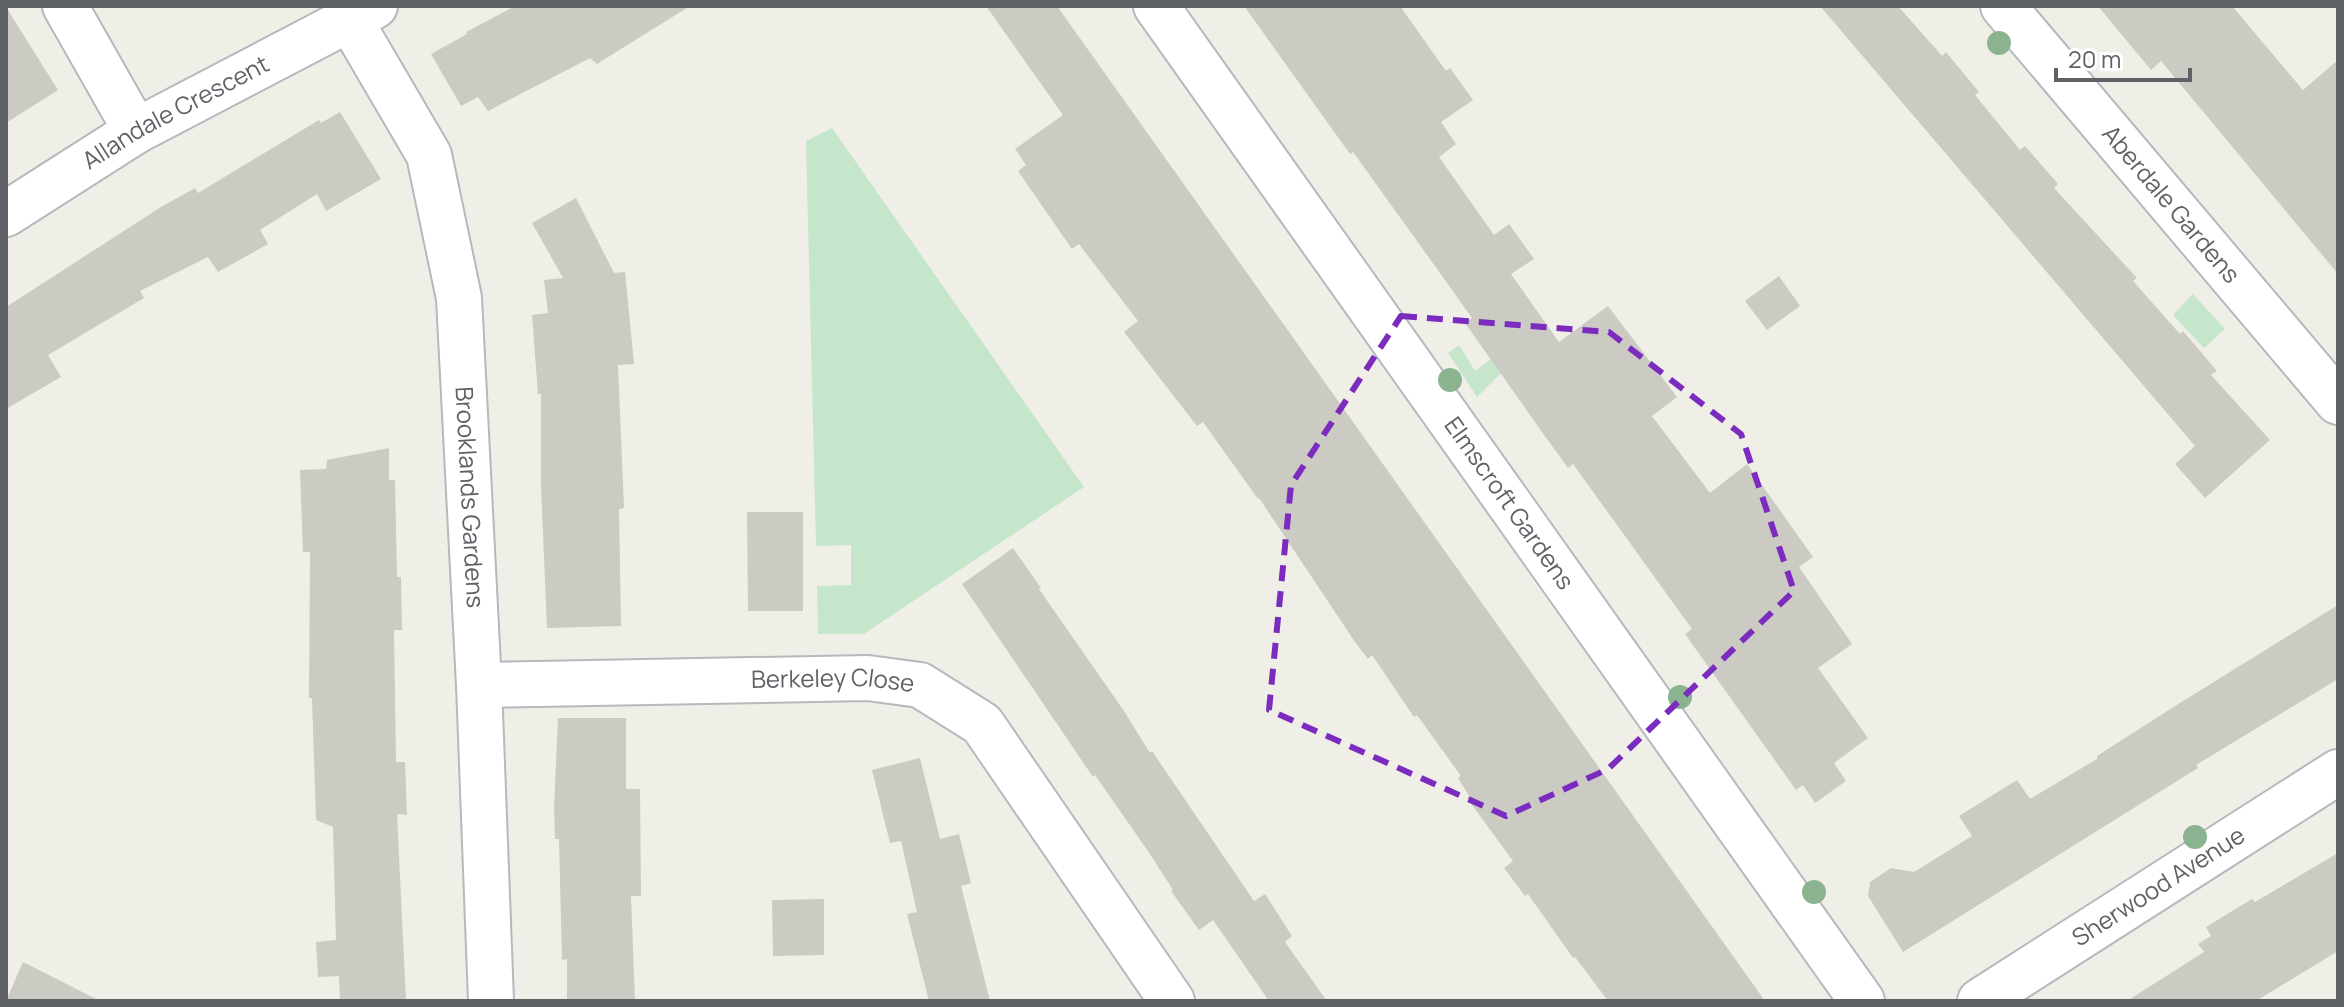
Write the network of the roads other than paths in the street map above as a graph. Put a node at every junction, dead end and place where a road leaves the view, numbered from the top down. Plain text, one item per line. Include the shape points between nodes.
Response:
1 (65, 6) edge
2 (1156, 6) edge
3 (2003, 6) edge
4 (363, 13) edge
5 (136, 131) junction
6 (6, 214) edge
7 (2338, 402) edge
8 (479, 685) junction
9 (2338, 772) edge
10 (491, 1001) edge
11 (1172, 1001) edge
12 (1862, 1001) edge
13 (1980, 1001) edge

1 - 5 street
2 - 12 street, Elmscroft Gardens
3 - 7 street, Aberdale Gardens
4 - 5 street, Allandale Crescent
4 - 8 street, Brooklands Gardens via 429,155 459,298
5 - 6 street, Allandale Crescent
8 - 10 street, Brooklands Gardens
8 - 11 street, Berkeley Close via 868,678 920,685 982,724
9 - 13 street, Sherwood Avenue

